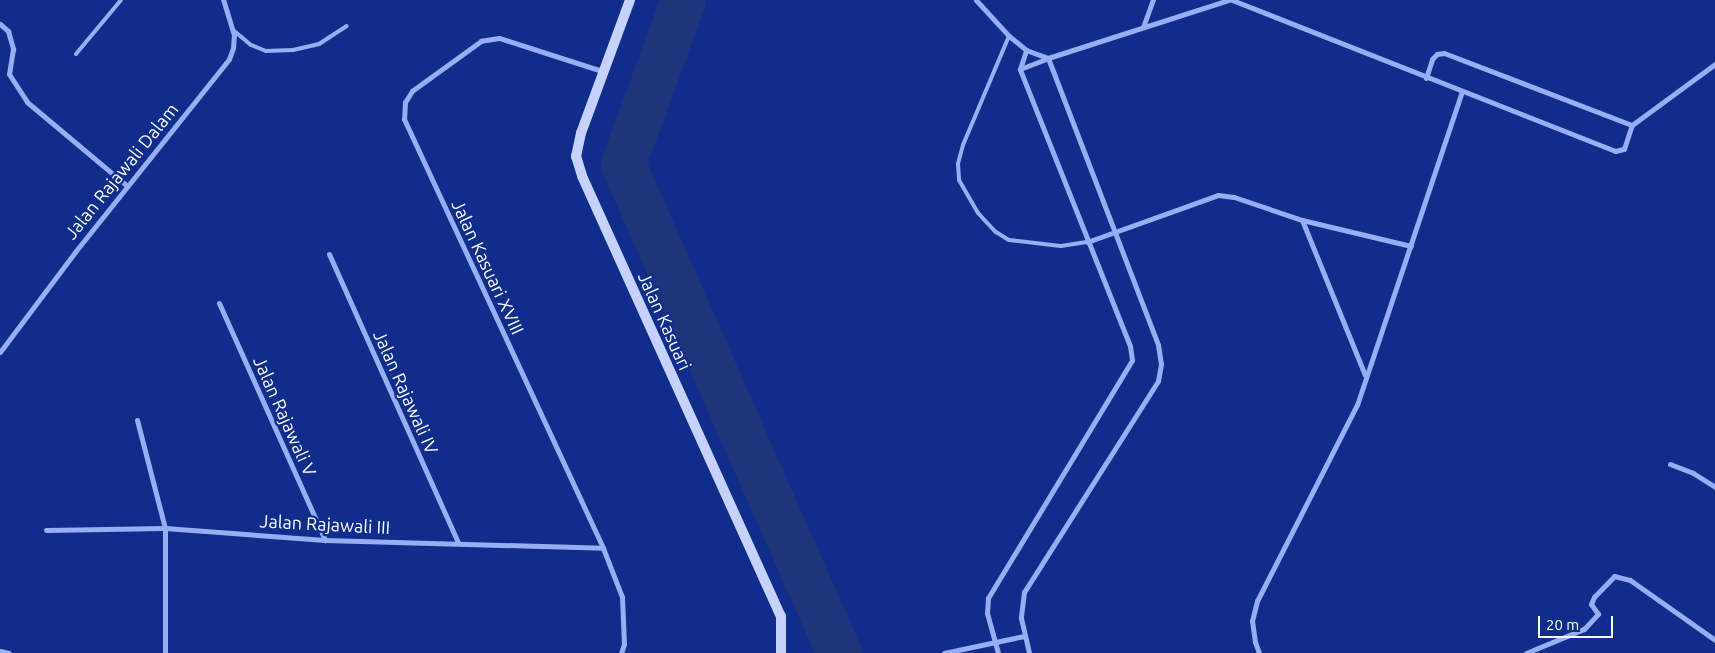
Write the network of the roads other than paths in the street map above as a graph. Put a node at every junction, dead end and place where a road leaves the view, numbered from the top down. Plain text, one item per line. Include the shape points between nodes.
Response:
1 (121, 0) edge
2 (223, 0) edge
3 (630, 0) edge
4 (976, 0) edge
5 (1153, 0) edge
6 (1231, 0) edge
7 (0, 24) edge
8 (347, 26) dead end
9 (1144, 27) junction
10 (232, 28) junction
11 (1009, 36) junction
12 (1026, 50) junction
13 (76, 54) dead end
14 (1048, 58) junction
15 (1715, 64) edge
16 (1020, 69) junction
17 (602, 71) junction
18 (1426, 78) junction
19 (1462, 92) junction
20 (1632, 125) junction
21 (127, 186) junction
22 (1302, 220) junction
23 (1114, 231) junction
24 (1087, 242) junction
25 (1411, 246) junction
26 (330, 254) dead end
27 (219, 303) dead end
28 (0, 352) edge
29 (1366, 376) junction
30 (137, 420) dead end
31 (1670, 464) dead end
32 (1715, 487) edge
33 (165, 528) junction
34 (46, 530) dead end
35 (325, 540) junction
36 (458, 542) junction
37 (603, 548) junction
38 (1024, 636) junction
39 (1715, 640) edge
40 (995, 642) junction
41 (0, 651) edge
42 (9, 653) edge
43 (165, 653) edge
44 (621, 653) edge
45 (781, 653) edge
46 (944, 653) edge
47 (998, 653) edge
48 (1028, 653) edge
49 (1259, 653) edge
50 (1526, 653) edge

1 - 13 lane
2 - 10 street, Jalan Rajawali Dalam
3 - 17 main road, Jalan Kasuari
4 - 11 street
5 - 9 street
6 - 9 street
6 - 18 street
7 - 21 street via 8,31 13,49 9,74 27,102
8 - 10 lane via 319,44 293,50 266,51 250,45
9 - 14 street
10 - 21 street, Jalan Rajawali Dalam via 233,48 229,59
11 - 12 street
11 - 24 lane via 964,145 958,164 959,180 978,213 996,232 1009,240 1061,246
12 - 14 street
12 - 16 street
14 - 16 street
14 - 23 street
15 - 20 street
16 - 24 street
17 - 37 street, Jalan Kasuari XVIII via 499,38 481,40 412,91 406,102 404,119
17 - 45 main road, Jalan Kasuari via 576,156 582,176 781,616
18 - 19 street
18 - 20 street via 1432,59 1444,53
19 - 20 street via 1615,151 1624,149
19 - 25 street
21 - 28 street, Jalan Rajawali Dalam
22 - 23 street via 1234,197 1218,195
22 - 25 street
22 - 29 street
23 - 24 street
23 - 38 street via 1158,345 1161,364 1158,381 1024,592 1020,618
24 - 40 street via 1130,346 1132,360 988,598 987,613
25 - 29 street
26 - 36 street, Jalan Rajawali IV
27 - 35 street, Jalan Rajawali V
29 - 49 street via 1357,405 1257,600 1252,620 1254,642
30 - 33 street
31 - 32 street
33 - 34 street, Jalan Rajawali III
33 - 35 street, Jalan Rajawali III
33 - 43 street
35 - 36 street, Jalan Rajawali III
36 - 37 street, Jalan Rajawali III
37 - 44 street, Jalan Kasuari XVIII via 622,597 624,644
38 - 40 street
38 - 48 street
39 - 50 street via 1630,580 1614,576 1594,597 1591,604 1598,614 1584,629
40 - 46 street
40 - 47 street
41 - 42 street

